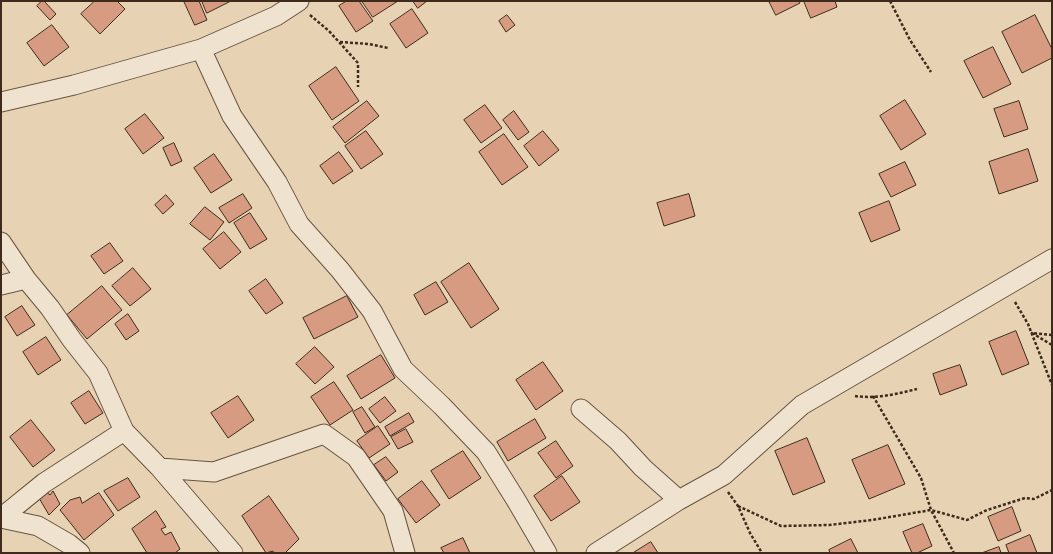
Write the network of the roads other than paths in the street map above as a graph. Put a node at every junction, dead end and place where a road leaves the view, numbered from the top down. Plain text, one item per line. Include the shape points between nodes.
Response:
1 (297, 2) edge
2 (201, 49) junction
3 (1, 102) edge
4 (1, 242) edge
5 (1052, 258) edge
6 (26, 279) junction
7 (1, 285) edge
8 (581, 409) dead end
9 (124, 431) junction
10 (160, 468) junction
11 (679, 500) junction
12 (1, 518) edge
13 (80, 553) edge
14 (233, 553) edge
15 (405, 553) edge
16 (547, 553) edge
17 (596, 553) edge

1 - 2 street via 276,16
2 - 3 street via 74,85
2 - 16 street via 232,116 277,182 299,224 372,311 403,369 486,452
4 - 6 street
5 - 11 street via 802,405 724,475
6 - 7 street
6 - 9 street via 98,373
8 - 11 street
9 - 10 street
9 - 12 street via 44,484
10 - 14 street
10 - 15 street via 214,472 324,434 356,457 393,511
11 - 17 street
12 - 13 street via 38,526

